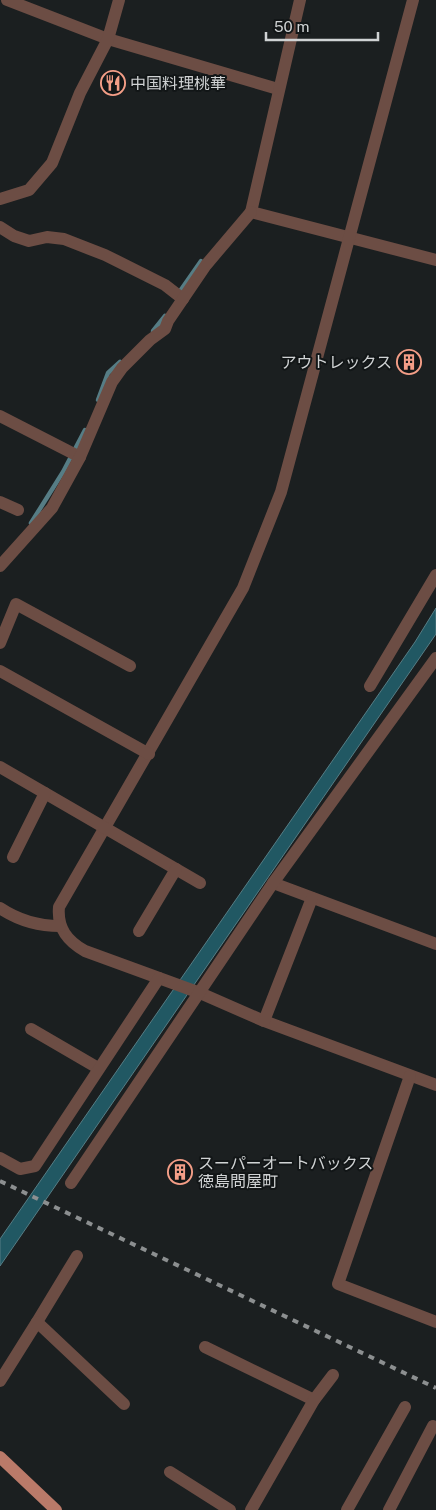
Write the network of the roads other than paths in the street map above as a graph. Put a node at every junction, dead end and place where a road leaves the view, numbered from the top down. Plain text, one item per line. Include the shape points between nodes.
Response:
1 (6, 0) edge
2 (119, 0) edge
3 (300, 0) edge
4 (414, 0) edge
5 (108, 39) junction
6 (278, 89) junction
7 (0, 199) edge
8 (251, 212) junction
9 (0, 227) edge
10 (348, 238) junction
11 (436, 260) edge
12 (183, 299) junction
13 (0, 416) edge
14 (80, 457) junction
15 (0, 502) edge
16 (18, 510) dead end
17 (0, 566) edge
18 (436, 575) edge
19 (0, 643) edge
20 (436, 658) edge
21 (130, 666) dead end
22 (0, 671) edge
23 (370, 686) dead end
24 (149, 754) junction
25 (0, 767) edge
26 (45, 793) junction
27 (105, 827) junction
28 (13, 857) dead end
29 (176, 869) junction
30 (200, 883) dead end
31 (272, 883) junction
32 (312, 898) junction
33 (0, 908) edge
34 (60, 926) junction
35 (139, 931) dead end
36 (436, 944) edge
37 (158, 978) junction
38 (200, 993) junction
39 (264, 1021) junction
40 (30, 1030) dead end
41 (98, 1068) junction
42 (410, 1076) junction
43 (436, 1085) edge
44 (0, 1158) edge
45 (71, 1183) dead end
46 (76, 1256) dead end
47 (37, 1322) junction
48 (436, 1322) edge
49 (205, 1347) dead end
50 (333, 1376) dead end
51 (0, 1380) edge
52 (314, 1400) junction
53 (124, 1404) dead end
54 (405, 1407) dead end
55 (434, 1426) dead end
56 (0, 1457) edge
57 (170, 1472) dead end
58 (56, 1510) edge
59 (230, 1510) edge
60 (251, 1510) edge
61 (347, 1510) edge
62 (389, 1510) edge

1 - 5 street
2 - 5 street
3 - 6 street
4 - 10 street
5 - 6 street
5 - 7 street via 80,93 52,163 29,190
6 - 8 street
8 - 10 street
8 - 12 street
9 - 12 street via 28,241 47,237 88,248 165,285
10 - 11 street
10 - 24 street via 281,492 266,534 243,588
12 - 14 street via 165,329 150,340 112,382
13 - 14 street
14 - 17 street via 52,508
15 - 16 street
18 - 23 street
19 - 21 street via 16,604
20 - 31 street
22 - 24 street
24 - 27 street
25 - 26 street
26 - 27 street
26 - 28 street
27 - 29 street
27 - 34 street via 60,907
29 - 30 street
29 - 35 street
31 - 32 street
31 - 38 street
32 - 36 street
32 - 39 street
33 - 34 street via 25,921
34 - 37 street via 74,945 85,951
37 - 38 street
37 - 41 street
38 - 39 street
38 - 45 street
39 - 42 street
40 - 41 street
41 - 44 street via 35,1166 20,1169
42 - 43 street
42 - 48 street via 338,1284
46 - 47 street
47 - 51 street
47 - 53 street
49 - 52 street
50 - 52 street
52 - 60 street
54 - 61 street
55 - 62 street
56 - 58 main road
57 - 59 street

